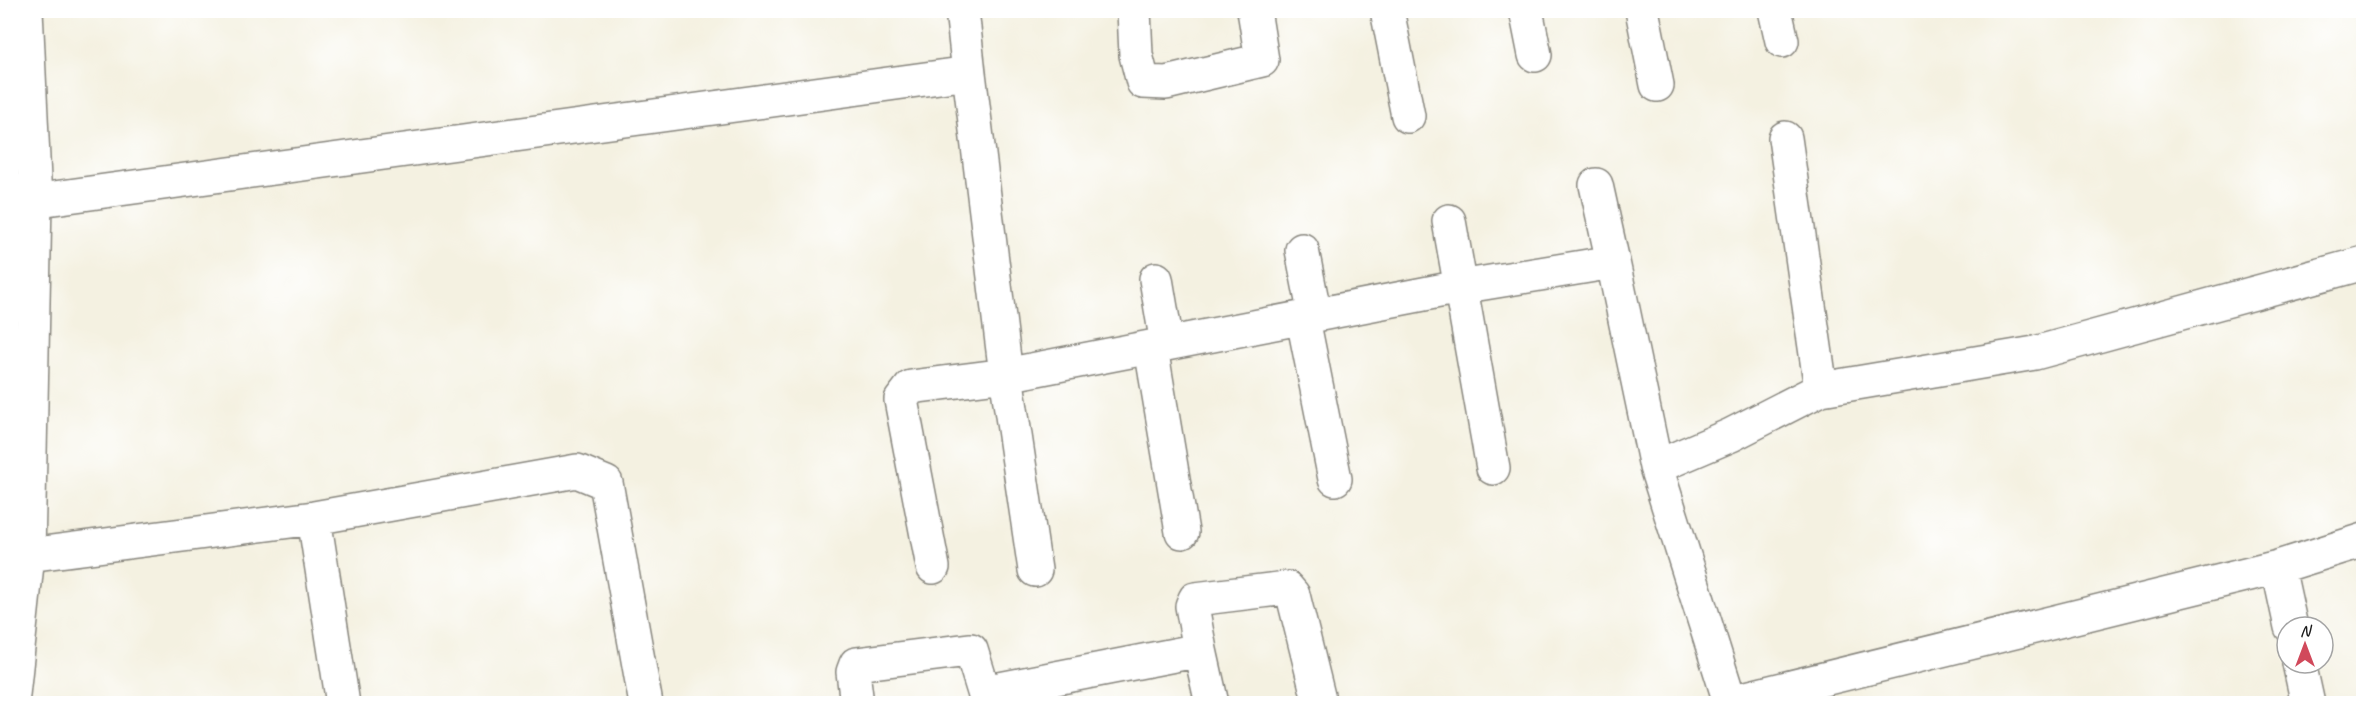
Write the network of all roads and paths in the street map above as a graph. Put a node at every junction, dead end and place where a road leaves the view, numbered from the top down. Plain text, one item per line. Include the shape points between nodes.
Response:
1 (26, 10) edge
2 (962, 10) edge
3 (1134, 10) edge
4 (1254, 10) edge
5 (1387, 10) edge
6 (1526, 10) edge
7 (1642, 10) edge
8 (1535, 55) dead end
9 (969, 73) junction
10 (1657, 85) dead end
11 (1408, 116) dead end
12 (1785, 138) dead end
13 (1596, 185) dead end
14 (22, 203) edge
15 (1449, 221) dead end
16 (1302, 250) dead end
17 (1613, 262) junction
18 (2364, 263) edge
19 (1156, 279) dead end
20 (1460, 287) junction
21 (1309, 317) junction
22 (1159, 346) junction
23 (1006, 375) junction
24 (1821, 389) junction
25 (21, 392) edge
26 (1656, 466) junction
27 (1492, 468) dead end
28 (1335, 479) dead end
29 (314, 518) junction
30 (1182, 532) dead end
31 (2364, 540) edge
32 (28, 555) junction
33 (933, 567) dead end
34 (2277, 567) junction
35 (1035, 570) dead end
36 (2288, 615) edge
37 (1200, 650) junction
38 (2302, 675) edge
39 (986, 698) edge
40 (1728, 703) edge
41 (12, 704) edge
42 (343, 704) edge
43 (646, 704) edge
44 (857, 704) edge
45 (1212, 704) edge
46 (1320, 704) edge
47 (2308, 704) edge

1 - 14 street
2 - 9 street
3 - 4 street via 1136,55 1143,82 1166,83 1262,60
5 - 11 street
6 - 8 street
7 - 10 street
9 - 14 street
9 - 23 street
12 - 24 street
13 - 17 street
14 - 25 street
15 - 20 street
16 - 21 street
17 - 20 street
17 - 26 street
18 - 24 street via 2035,353
19 - 22 street
20 - 21 street
20 - 27 street
21 - 22 street
21 - 28 street
22 - 23 street
22 - 30 street
23 - 33 street via 911,387 901,400
23 - 35 street
24 - 26 street via 1731,435
25 - 32 street
26 - 40 street
29 - 32 street
29 - 42 street
29 - 43 street via 577,471 606,483
31 - 34 street
32 - 41 street
34 - 36 street
34 - 40 street
37 - 39 street
37 - 45 street
37 - 46 street via 1192,606 1195,599 1287,588 1293,595
38 - 47 street
39 - 44 street via 969,650 856,664 853,672

